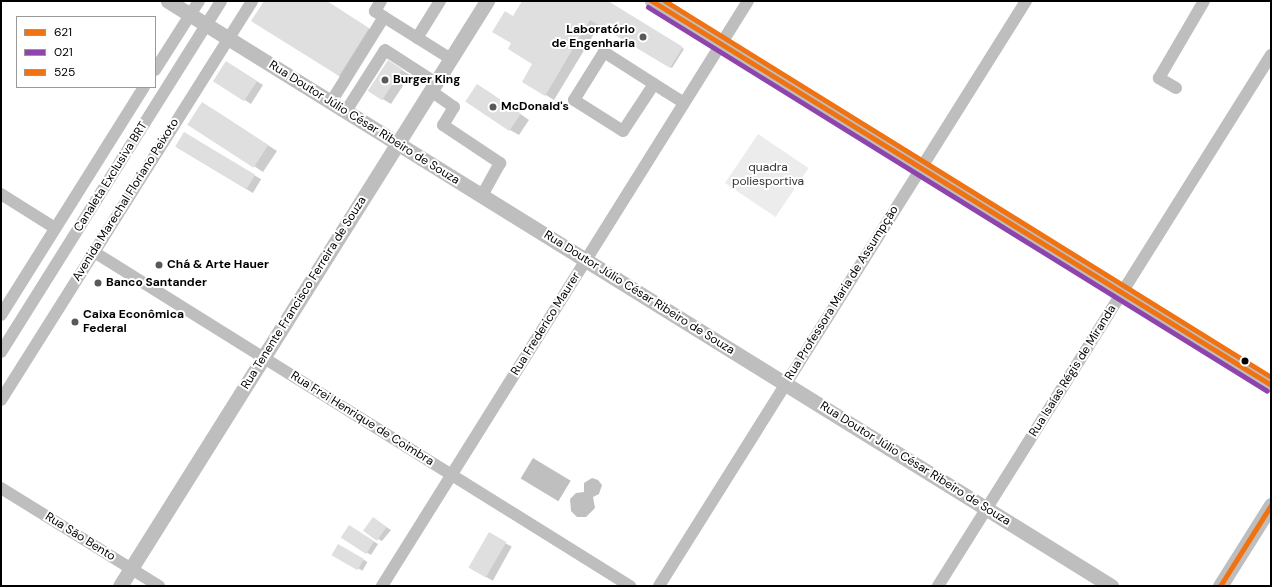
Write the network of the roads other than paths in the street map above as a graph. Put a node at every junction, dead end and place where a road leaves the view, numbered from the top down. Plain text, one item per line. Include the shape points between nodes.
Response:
1 (168, 1) edge
2 (199, 1) edge
3 (221, 1) edge
4 (252, 1) edge
5 (381, 1) edge
6 (440, 1) edge
7 (487, 1) edge
8 (652, 1) edge
9 (748, 1) edge
10 (1026, 1) edge
11 (1204, 1) edge
12 (190, 15) junction
13 (384, 17) junction
14 (206, 24) junction
15 (228, 38) junction
16 (417, 38) junction
17 (721, 44) junction
18 (1271, 55) edge
19 (451, 59) junction
20 (156, 68) edge
21 (654, 84) junction
22 (433, 87) junction
23 (143, 88) edge
24 (1176, 88) dead end
25 (331, 102) junction
26 (684, 103) junction
27 (346, 111) junction
28 (398, 144) junction
29 (921, 168) junction
30 (1, 194) edge
31 (482, 196) junction
32 (55, 228) junction
33 (94, 252) junction
34 (586, 260) junction
35 (1122, 292) junction
36 (1, 315) edge
37 (1, 352) edge
38 (264, 358) junction
39 (786, 384) junction
40 (1271, 385) edge
41 (1, 400) edge
42 (452, 475) junction
43 (1, 488) edge
44 (1271, 505) edge
45 (986, 509) junction
46 (131, 569) junction
47 (120, 586) edge
48 (159, 586) edge
49 (382, 586) edge
50 (630, 586) edge
51 (659, 586) edge
52 (938, 586) edge
53 (1111, 586) edge
54 (1220, 586) edge

1 - 12 main road, Rua Doutor Júlio César Ribeiro de Souza
2 - 12 street
3 - 14 street, Canaleta Exclusiva BRT
4 - 15 street, Avenida Marechal Floriano Peixoto
5 - 13 street via 374,11
6 - 16 street
7 - 19 main road, Rua Tenente Francisco Ferreira de Souza
8 - 17 main road
9 - 17 street, Rua Frederico Maurer
10 - 29 street, Rua Professora Maria de Assumpção
11 - 24 street via 1159,78
12 - 14 main road, Rua Doutor Júlio César Ribeiro de Souza
12 - 20 street
13 - 16 street
13 - 25 street
14 - 15 main road, Rua Doutor Júlio César Ribeiro de Souza
14 - 37 street, Canaleta Exclusiva BRT
15 - 25 main road, Rua Doutor Júlio César Ribeiro de Souza
15 - 33 street, Avenida Marechal Floriano Peixoto
16 - 19 street
17 - 26 street, Rua Frederico Maurer
17 - 29 main road
18 - 35 street, Rua Isaías Régis de Miranda
19 - 22 main road, Rua Tenente Francisco Ferreira de Souza
21 - 21 street via 604,52 574,100 622,131
21 - 26 street
22 - 27 street via 385,50
22 - 28 main road, Rua Tenente Francisco Ferreira de Souza
22 - 31 street via 454,107 443,125 500,163
23 - 32 street
25 - 27 main road, Rua Doutor Júlio César Ribeiro de Souza
26 - 34 street, Rua Frederico Maurer
27 - 28 main road, Rua Doutor Júlio César Ribeiro de Souza
28 - 31 main road, Rua Doutor Júlio César Ribeiro de Souza
28 - 38 main road, Rua Tenente Francisco Ferreira de Souza
29 - 35 main road
29 - 39 street, Rua Professora Maria de Assumpção
30 - 32 street
31 - 34 main road, Rua Doutor Júlio César Ribeiro de Souza
32 - 36 street
33 - 38 street, Rua Frei Henrique de Coimbra
33 - 41 street, Avenida Marechal Floriano Peixoto
34 - 39 main road, Rua Doutor Júlio César Ribeiro de Souza
34 - 42 street, Rua Frederico Maurer
35 - 40 main road
35 - 45 street, Rua Isaías Régis de Miranda
38 - 42 street, Rua Frei Henrique de Coimbra
38 - 46 main road, Rua Tenente Francisco Ferreira de Souza
39 - 45 main road, Rua Doutor Júlio César Ribeiro de Souza
39 - 51 street, Rua Professora Maria de Assumpção
42 - 49 street, Rua Frederico Maurer
42 - 50 street, Rua Frei Henrique de Coimbra
43 - 46 street, Rua São Bento
44 - 54 main road
45 - 52 street, Rua Isaías Régis de Miranda
45 - 53 main road, Rua Doutor Júlio César Ribeiro de Souza
46 - 47 main road, Rua Tenente Francisco Ferreira de Souza
46 - 48 street, Rua São Bento

